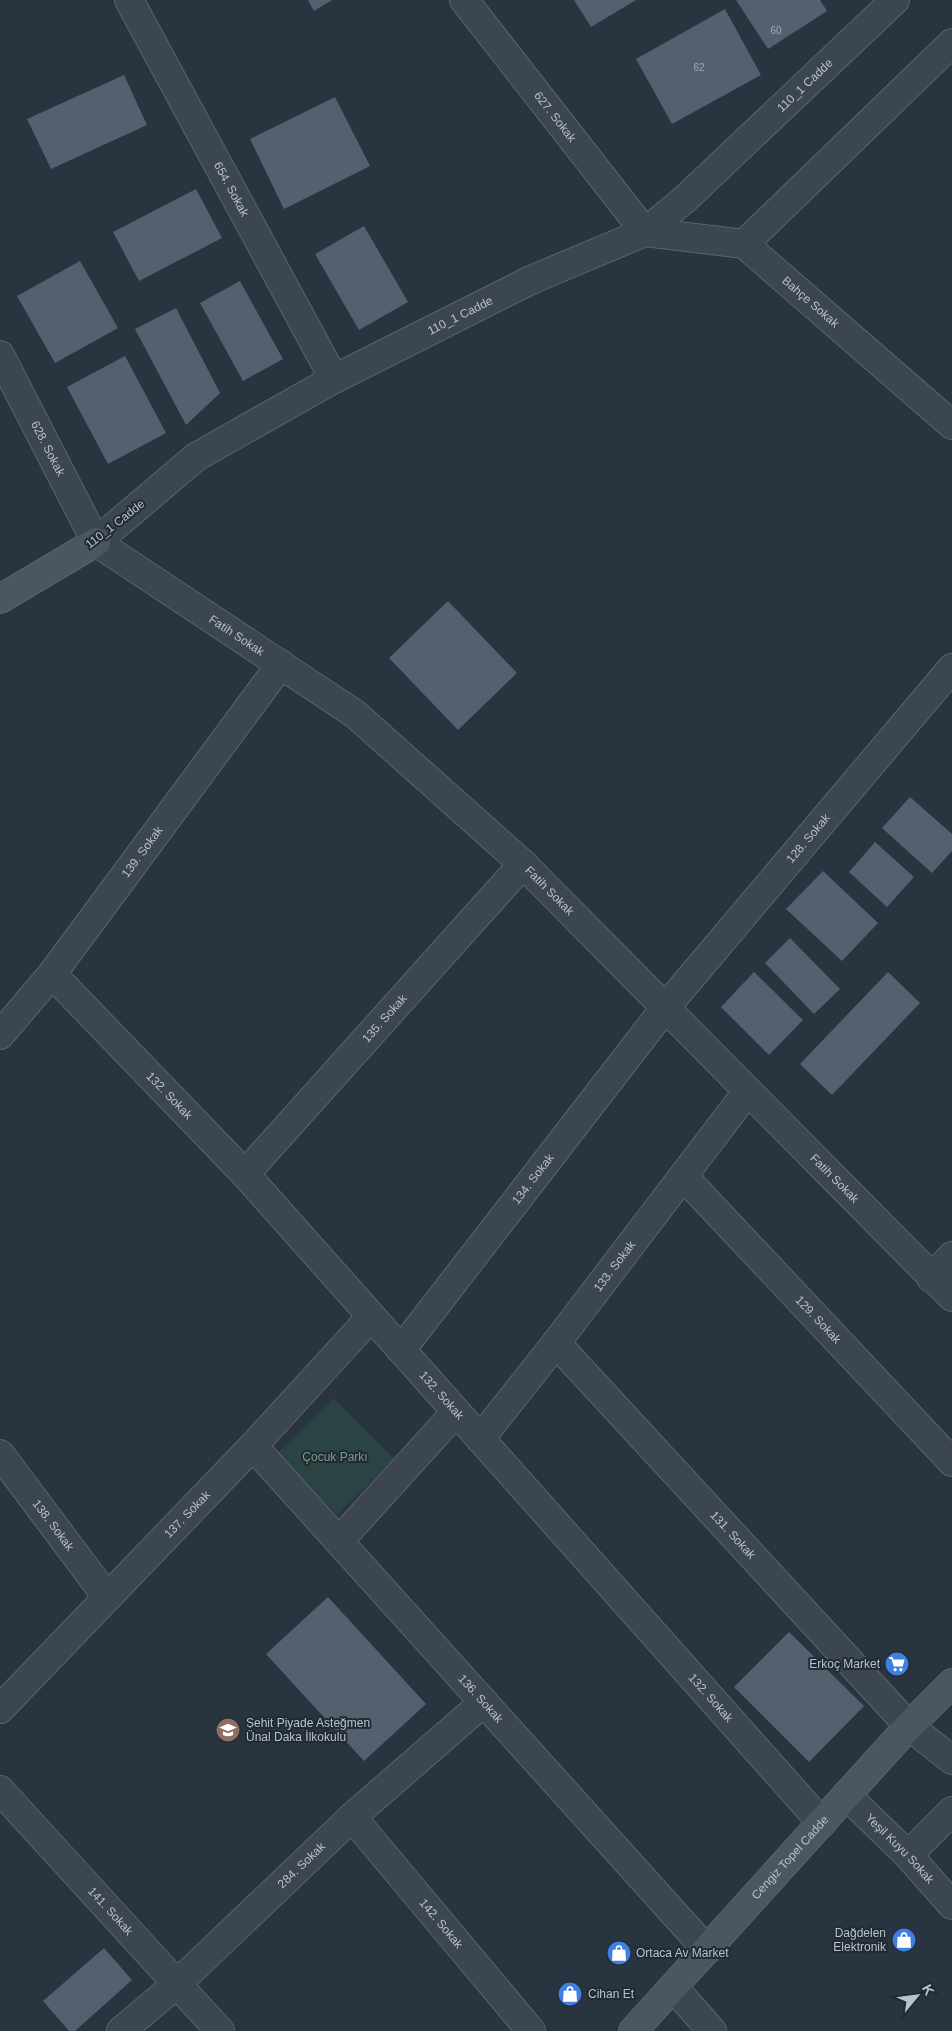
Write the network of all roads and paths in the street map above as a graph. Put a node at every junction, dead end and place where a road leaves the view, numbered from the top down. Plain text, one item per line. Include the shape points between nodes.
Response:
1 (129, 0) edge
2 (464, 0) edge
3 (895, 0) edge
4 (952, 43) edge
5 (645, 232) junction
6 (744, 244) junction
7 (0, 355) edge
8 (334, 379) junction
9 (952, 425) edge
10 (96, 542) junction
11 (0, 599) edge
12 (281, 664) junction
13 (952, 668) edge
14 (523, 864) junction
15 (52, 974) junction
16 (665, 1008) junction
17 (0, 1034) edge
18 (747, 1092) junction
19 (245, 1174) junction
20 (684, 1177) junction
21 (952, 1256) edge
22 (931, 1278) junction
23 (952, 1297) edge
24 (371, 1317) junction
25 (556, 1343) junction
26 (401, 1350) junction
27 (456, 1412) junction
28 (480, 1439) junction
29 (253, 1446) junction
30 (0, 1454) edge
31 (952, 1462) edge
32 (339, 1541) junction
33 (108, 1597) junction
34 (952, 1683) edge
35 (484, 1702) junction
36 (0, 1708) edge
37 (909, 1726) junction
38 (952, 1760) edge
39 (0, 1790) edge
40 (846, 1795) junction
41 (952, 1812) edge
42 (352, 1817) junction
43 (822, 1823) junction
44 (908, 1855) junction
45 (952, 1905) edge
46 (707, 1950) junction
47 (178, 1983) junction
48 (674, 1988) junction
49 (121, 2031) edge
50 (220, 2031) edge
51 (531, 2031) edge
52 (633, 2031) edge
53 (712, 2031) edge

1 - 8 street, 654. Sokak
2 - 5 street, 627. Sokak
3 - 5 street, 110_1 Cadde via 684,200
4 - 6 street
5 - 6 street
5 - 8 street, 110_1 Cadde via 531,280
6 - 9 street, Bahçe Sokak
7 - 10 street, 628. Sokak
8 - 10 street, 110_1 Cadde via 196,457
10 - 11 street, 110_1 Cadde
10 - 12 street, Fatih Sokak
12 - 14 street, Fatih Sokak via 356,714
12 - 15 street, 139. Sokak
13 - 16 street, 128. Sokak
14 - 16 street, Fatih Sokak
14 - 19 street, 135. Sokak
15 - 17 street, 139. Sokak
15 - 19 street, 132. Sokak
16 - 18 street, Fatih Sokak
16 - 26 street, 134. Sokak
18 - 20 street, 133. Sokak
18 - 22 street, Fatih Sokak
19 - 24 street, 132. Sokak
20 - 25 street, 133. Sokak
20 - 31 street, 129. Sokak
21 - 22 street
22 - 23 street, Fatih Sokak
24 - 26 street, 132. Sokak
24 - 29 street, 137. Sokak
25 - 28 street, 133. Sokak
25 - 37 street, 131. Sokak
26 - 27 street, 132. Sokak
27 - 28 street, 132. Sokak
27 - 32 street
28 - 43 street, 132. Sokak
29 - 32 street, 136. Sokak
29 - 33 street, 137. Sokak
30 - 33 street, 138. Sokak
32 - 35 street, 136. Sokak
33 - 36 street, 137. Sokak
34 - 37 street, Cengiz Topel Cadde
35 - 42 street, 284. Sokak
35 - 46 street, 136. Sokak
37 - 38 street
37 - 40 street, Cengiz Topel Cadde
39 - 47 street, 141. Sokak
40 - 43 street, Cengiz Topel Cadde
40 - 44 street, Yeşil Kuyu Sokak
41 - 44 street
42 - 47 street, 284. Sokak
42 - 51 street, 142. Sokak
43 - 46 street, Cengiz Topel Cadde
44 - 45 street, Yeşil Kuyu Sokak
46 - 48 street, Cengiz Topel Cadde
47 - 49 street, 284. Sokak
47 - 50 street, 141. Sokak
48 - 52 street, Cengiz Topel Cadde
48 - 53 street

